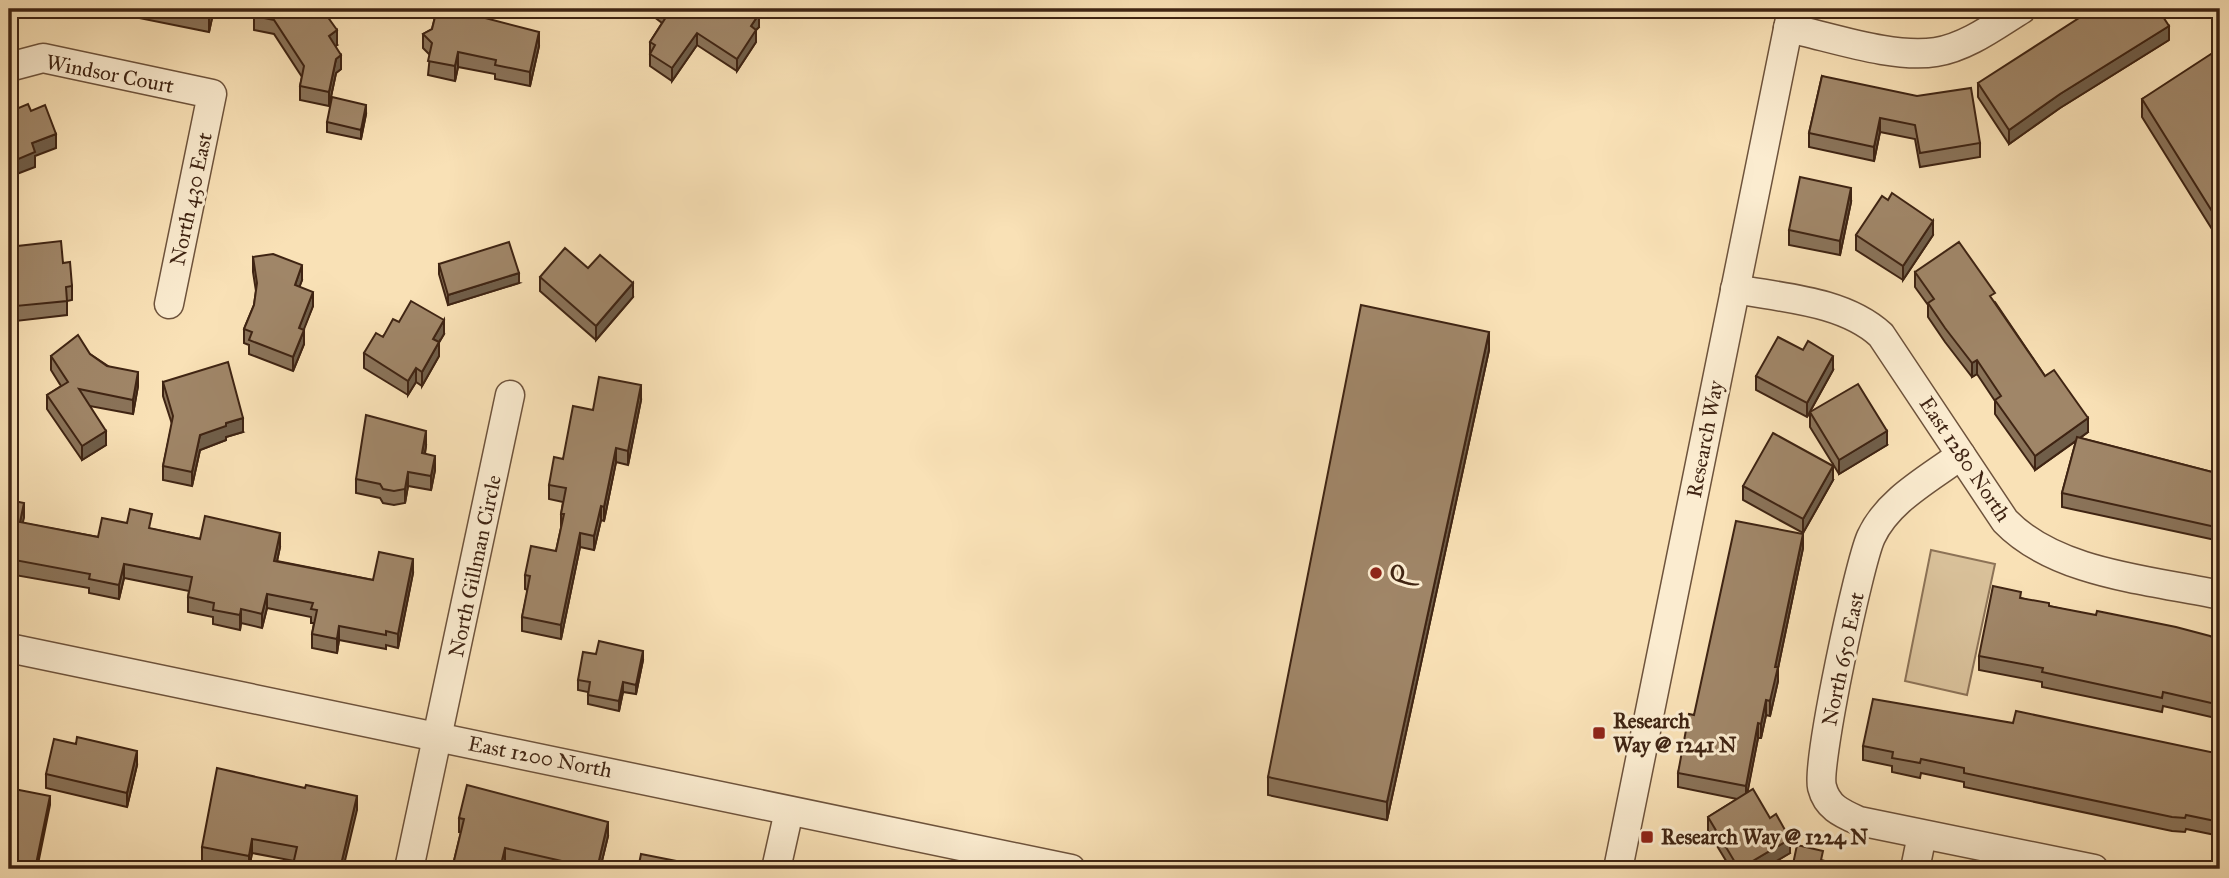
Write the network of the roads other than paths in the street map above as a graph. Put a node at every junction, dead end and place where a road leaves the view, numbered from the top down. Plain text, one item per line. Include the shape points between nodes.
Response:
1 (2022, 9) edge
2 (1790, 18) edge
3 (9, 66) edge
4 (212, 94) joint
5 (1735, 289) junction
6 (169, 304) dead end
7 (510, 395) dead end
8 (1961, 455) junction
9 (2220, 595) edge
10 (9, 648) edge
11 (439, 738) junction
12 (789, 811) junction
13 (1922, 835) junction
14 (1042, 867) edge
15 (409, 869) edge
16 (776, 869) edge
17 (1071, 869) edge
18 (1618, 869) edge
19 (1915, 869) edge
20 (2094, 869) edge

1 - 2 street via 1989,30 1934,52 1891,50
2 - 5 street, Research Way
3 - 4 street, Windsor Court via 43,58
4 - 6 street, North 430 East
5 - 8 street, East 1280 North via 1847,312 1868,323 1881,335
5 - 18 street, Research Way
7 - 11 street, North Gillman Circle
8 - 9 street, East 1280 North via 2005,521 2043,552
8 - 13 street, North 650 East via 1899,500 1871,538 1821,770 1827,802 1840,813
10 - 11 street, East 1200 North
11 - 12 street, East 1200 North
11 - 15 street, North Gillman Circle
12 - 14 street, East 1200 North
12 - 16 street
13 - 19 street
13 - 20 street, North 650 East
14 - 17 street, East 1200 North

